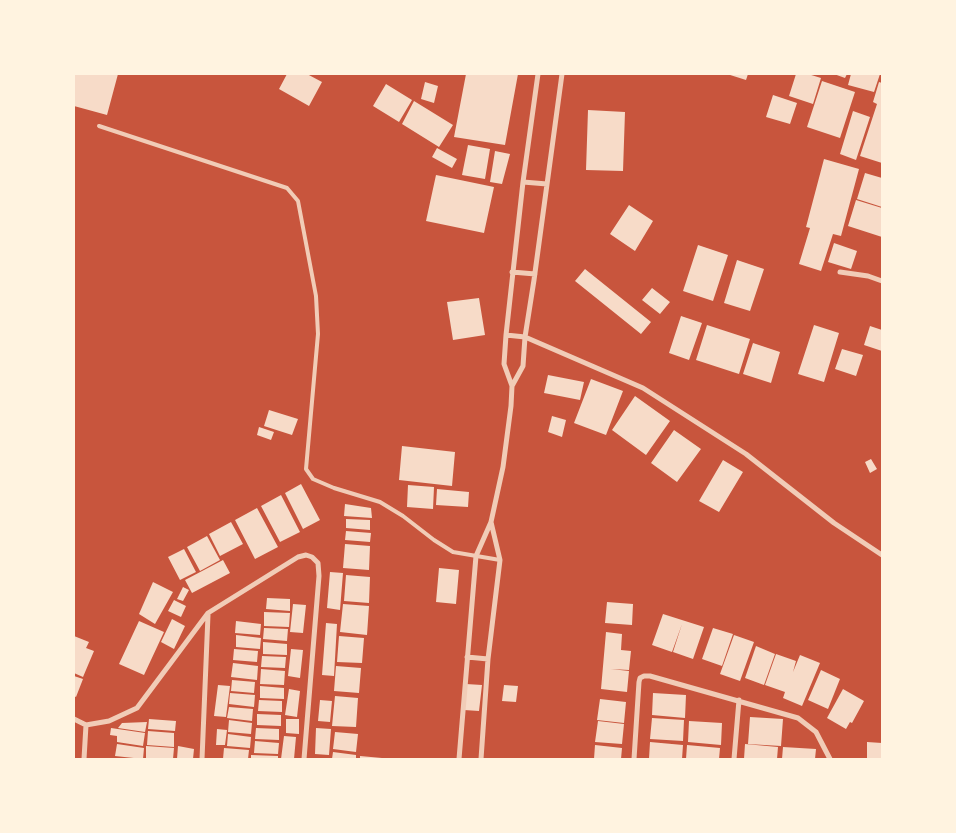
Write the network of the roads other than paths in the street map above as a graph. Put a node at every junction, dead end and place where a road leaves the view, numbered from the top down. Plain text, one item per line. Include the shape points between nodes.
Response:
1 (538, 74) edge
2 (562, 74) edge
3 (99, 126) dead end
4 (523, 182) junction
5 (547, 184) junction
6 (512, 272) junction
7 (840, 272) dead end
8 (535, 274) junction
9 (882, 281) edge
10 (506, 335) junction
11 (525, 337) junction
12 (512, 386) junction
13 (491, 522) junction
14 (882, 555) edge
15 (476, 556) junction
16 (500, 560) junction
17 (208, 613) junction
18 (467, 657) junction
19 (488, 658) junction
20 (739, 700) junction
21 (74, 719) edge
22 (86, 725) junction
23 (84, 759) edge
24 (202, 759) edge
25 (304, 759) edge
26 (458, 759) edge
27 (481, 759) edge
28 (634, 759) edge
29 (734, 759) edge
30 (830, 759) edge

1 - 4 street
2 - 5 street
3 - 15 lane via 287,188 298,201 316,296 318,334 306,469 313,479 380,502 453,552
4 - 5 street
4 - 6 street
5 - 8 street
6 - 8 street
6 - 10 street
7 - 9 street
8 - 11 street
10 - 11 street
10 - 12 street via 504,364
11 - 12 street via 523,366
11 - 14 street via 643,388 746,454 834,523
12 - 13 street
13 - 15 street
13 - 16 street
15 - 16 lane
15 - 18 street
16 - 19 street
17 - 22 street via 138,708 109,721
17 - 24 street
17 - 25 street via 298,557 312,557 318,563
18 - 19 street
18 - 26 street
19 - 27 street
20 - 28 street via 650,676 640,678
20 - 29 street
20 - 30 street via 798,718 816,732
21 - 22 street
22 - 23 street

